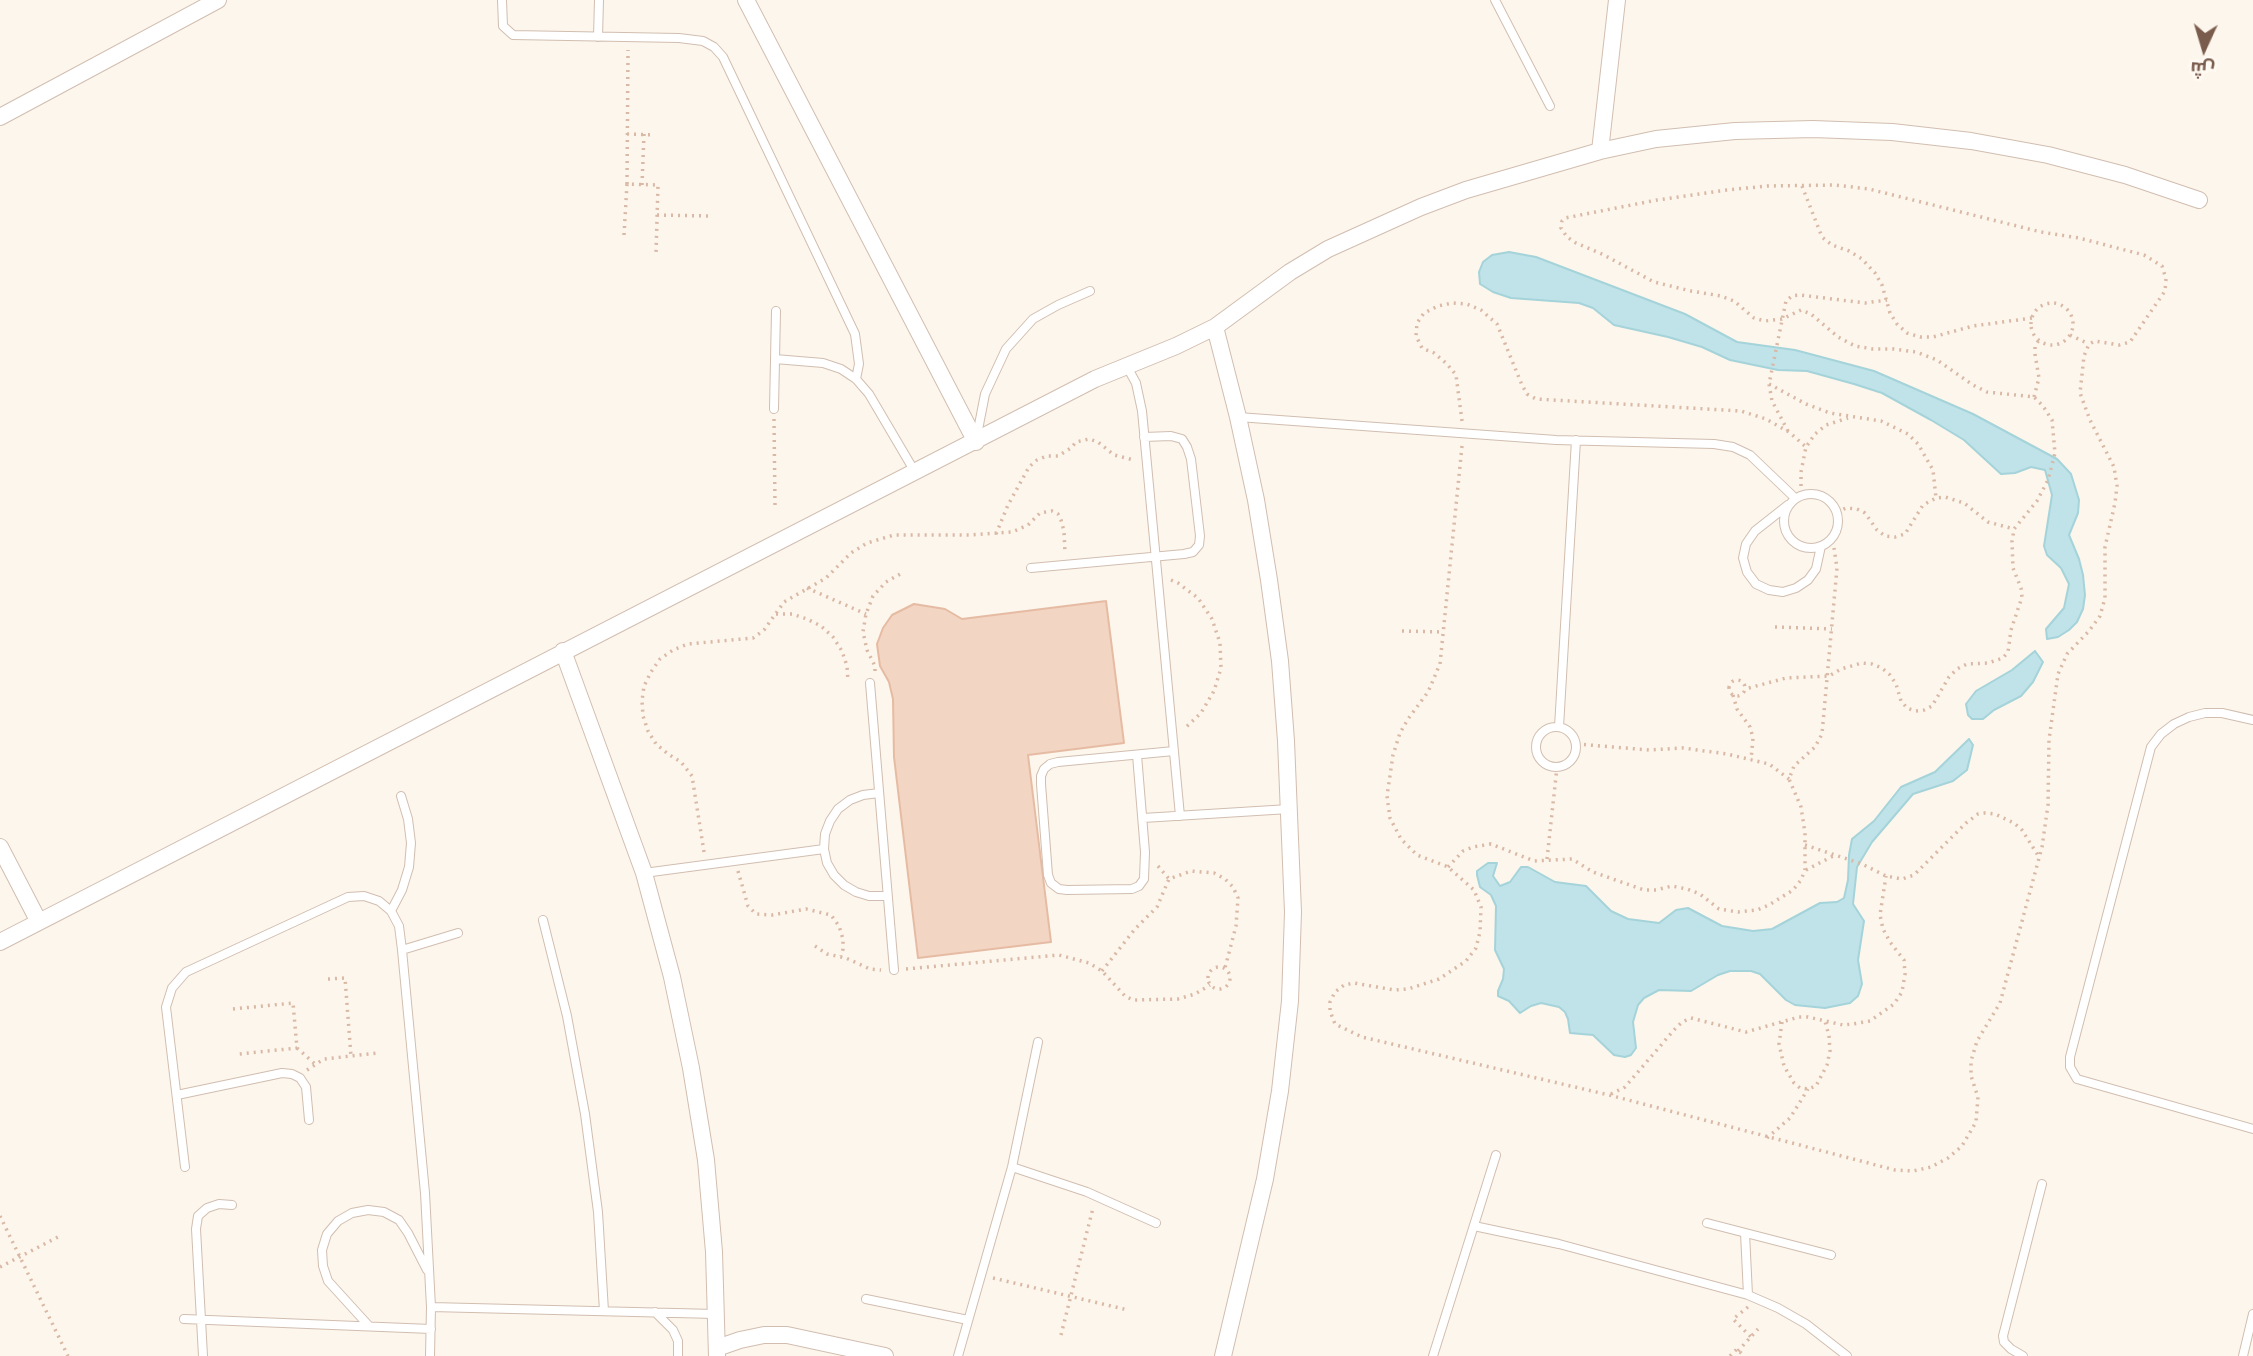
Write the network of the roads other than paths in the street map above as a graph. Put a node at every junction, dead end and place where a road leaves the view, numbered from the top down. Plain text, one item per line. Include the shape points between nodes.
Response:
1 (218, 0) edge
2 (502, 0) edge
3 (599, 0) edge
4 (746, 0) edge
5 (1495, 0) edge
6 (1617, 0) edge
7 (196, 5) edge
8 (598, 37) junction
9 (1550, 107) dead end
10 (0, 117) edge
11 (1600, 151) junction
12 (2199, 200) dead end
13 (1090, 291) dead end
14 (776, 311) dead end
15 (1215, 327) junction
16 (775, 359) junction
17 (1126, 365) junction
18 (856, 379) junction
19 (774, 409) road end
20 (1238, 416) junction
21 (1144, 437) junction
22 (1576, 440) junction
23 (976, 442) junction
24 (915, 472) junction
25 (1798, 497) junction
26 (1788, 505) junction
27 (1821, 546) junction
28 (1155, 557) junction
29 (1031, 568) dead end
30 (563, 651) junction
31 (870, 683) road end
32 (2253, 719) edge
33 (1559, 727) junction
34 (1174, 751) junction
35 (1137, 755) junction
36 (879, 793) junction
37 (401, 796) dead end
38 (1289, 809) junction
39 (1180, 816) junction
40 (1143, 818) junction
41 (0, 848) edge
42 (824, 849) junction
43 (644, 873) junction
44 (887, 896) junction
45 (391, 911) junction
46 (543, 920) dead end
47 (38, 922) junction
48 (458, 933) dead end
49 (0, 942) edge
50 (402, 950) junction
51 (894, 970) road end
52 (1038, 1042) dead end
53 (177, 1095) junction
54 (309, 1120) dead end
55 (2253, 1129) edge
56 (1496, 1155) dead end
57 (185, 1167) dead end
58 (1012, 1167) junction
59 (2042, 1184) dead end
60 (232, 1205) dead end
61 (1156, 1223) dead end
62 (1707, 1223) dead end
63 (1474, 1226) junction
64 (1745, 1233) junction
65 (1831, 1255) dead end
66 (429, 1274) junction
67 (1748, 1295) junction
68 (866, 1299) dead end
69 (431, 1307) junction
70 (604, 1311) junction
71 (655, 1312) junction
72 (716, 1314) junction
73 (2253, 1314) edge
74 (184, 1319) dead end
75 (968, 1320) junction
76 (200, 1321) junction
77 (369, 1326) junction
78 (431, 1329) junction
79 (717, 1352) edge
80 (203, 1356) edge
81 (430, 1356) edge
82 (678, 1356) edge
83 (885, 1356) edge
84 (958, 1356) edge
85 (1223, 1356) edge
86 (1433, 1356) edge
87 (1847, 1356) edge
88 (2023, 1356) edge
89 (2244, 1356) edge

1 - 7 street
2 - 8 lane via 503,26 513,35
3 - 8 lane
4 - 23 street
5 - 9 lane
6 - 11 street
7 - 10 street
8 - 18 lane via 704,41 723,57 855,334
11 - 12 street via 1656,139 1735,131 1892,132 2048,155
11 - 15 street via 1466,190 1376,226 1299,267
13 - 23 lane via 1033,319 1006,349 985,394
14 - 16 lane
15 - 17 street
15 - 20 street
16 - 18 lane via 823,363
16 - 19 lane
17 - 21 lane via 1140,397
17 - 23 street
18 - 24 lane
20 - 22 lane
20 - 38 street via 1256,500 1280,661
21 - 28 lane
21 - 28 lane via 1171,436 1182,439 1187,447 1200,536 1193,552
22 - 25 lane via 1733,447 1750,455
22 - 33 lane
23 - 24 street
24 - 30 street
25 - 26 lane
25 - 27 lane via 1822,496 1837,512 1836,531
26 - 27 lane via 1784,527 1790,538 1810,548
26 - 27 lane via 1746,544 1743,558 1751,578 1769,590 1796,588 1816,569
28 - 29 lane
28 - 34 lane
30 - 43 street
30 - 47 street
31 - 36 lane
32 - 55 lane via 2222,713 2189,717 2167,729 2151,747 2070,1057 2077,1079
33 - 33 lane via 1541,734 1536,746 1540,758 1557,767 1574,757 1577,744 1571,732
34 - 35 lane
34 - 39 lane
35 - 40 lane
35 - 40 lane via 1058,762 1044,769 1041,784 1051,883 1067,890 1139,886 1145,871
36 - 42 lane via 856,797 838,809 825,834
36 - 44 lane
37 - 45 lane via 411,843 409,866
38 - 39 lane
38 - 85 street via 1293,925 1280,1091 1265,1179
39 - 40 lane
41 - 47 street
42 - 43 lane
42 - 44 lane via 827,863 844,885 869,896
43 - 72 street via 691,1068 706,1160
44 - 51 lane
45 - 50 lane via 399,926
45 - 53 lane via 364,896 348,897 186,972 172,988 166,1007
46 - 70 lane via 585,1114
47 - 49 street
48 - 50 lane
50 - 66 lane
52 - 58 lane
53 - 54 lane via 292,1073 306,1087
53 - 57 lane
56 - 63 lane
58 - 61 lane
58 - 75 lane
59 - 88 lane via 2003,1336 2004,1342
60 - 76 lane via 219,1204 198,1216
62 - 64 lane
63 - 67 lane
63 - 86 lane
64 - 65 lane
64 - 67 lane
66 - 69 lane
66 - 77 lane via 399,1220 368,1210 338,1221 327,1234 323,1266 328,1281
67 - 87 lane via 1806,1324
68 - 75 lane
69 - 70 lane
69 - 78 lane
70 - 71 lane
71 - 72 lane
71 - 82 lane via 673,1330
72 - 79 street
73 - 89 lane
74 - 76 lane
75 - 84 lane
76 - 77 lane
76 - 80 lane
77 - 78 lane
78 - 81 lane
79 - 83 street via 740,1340 787,1335

